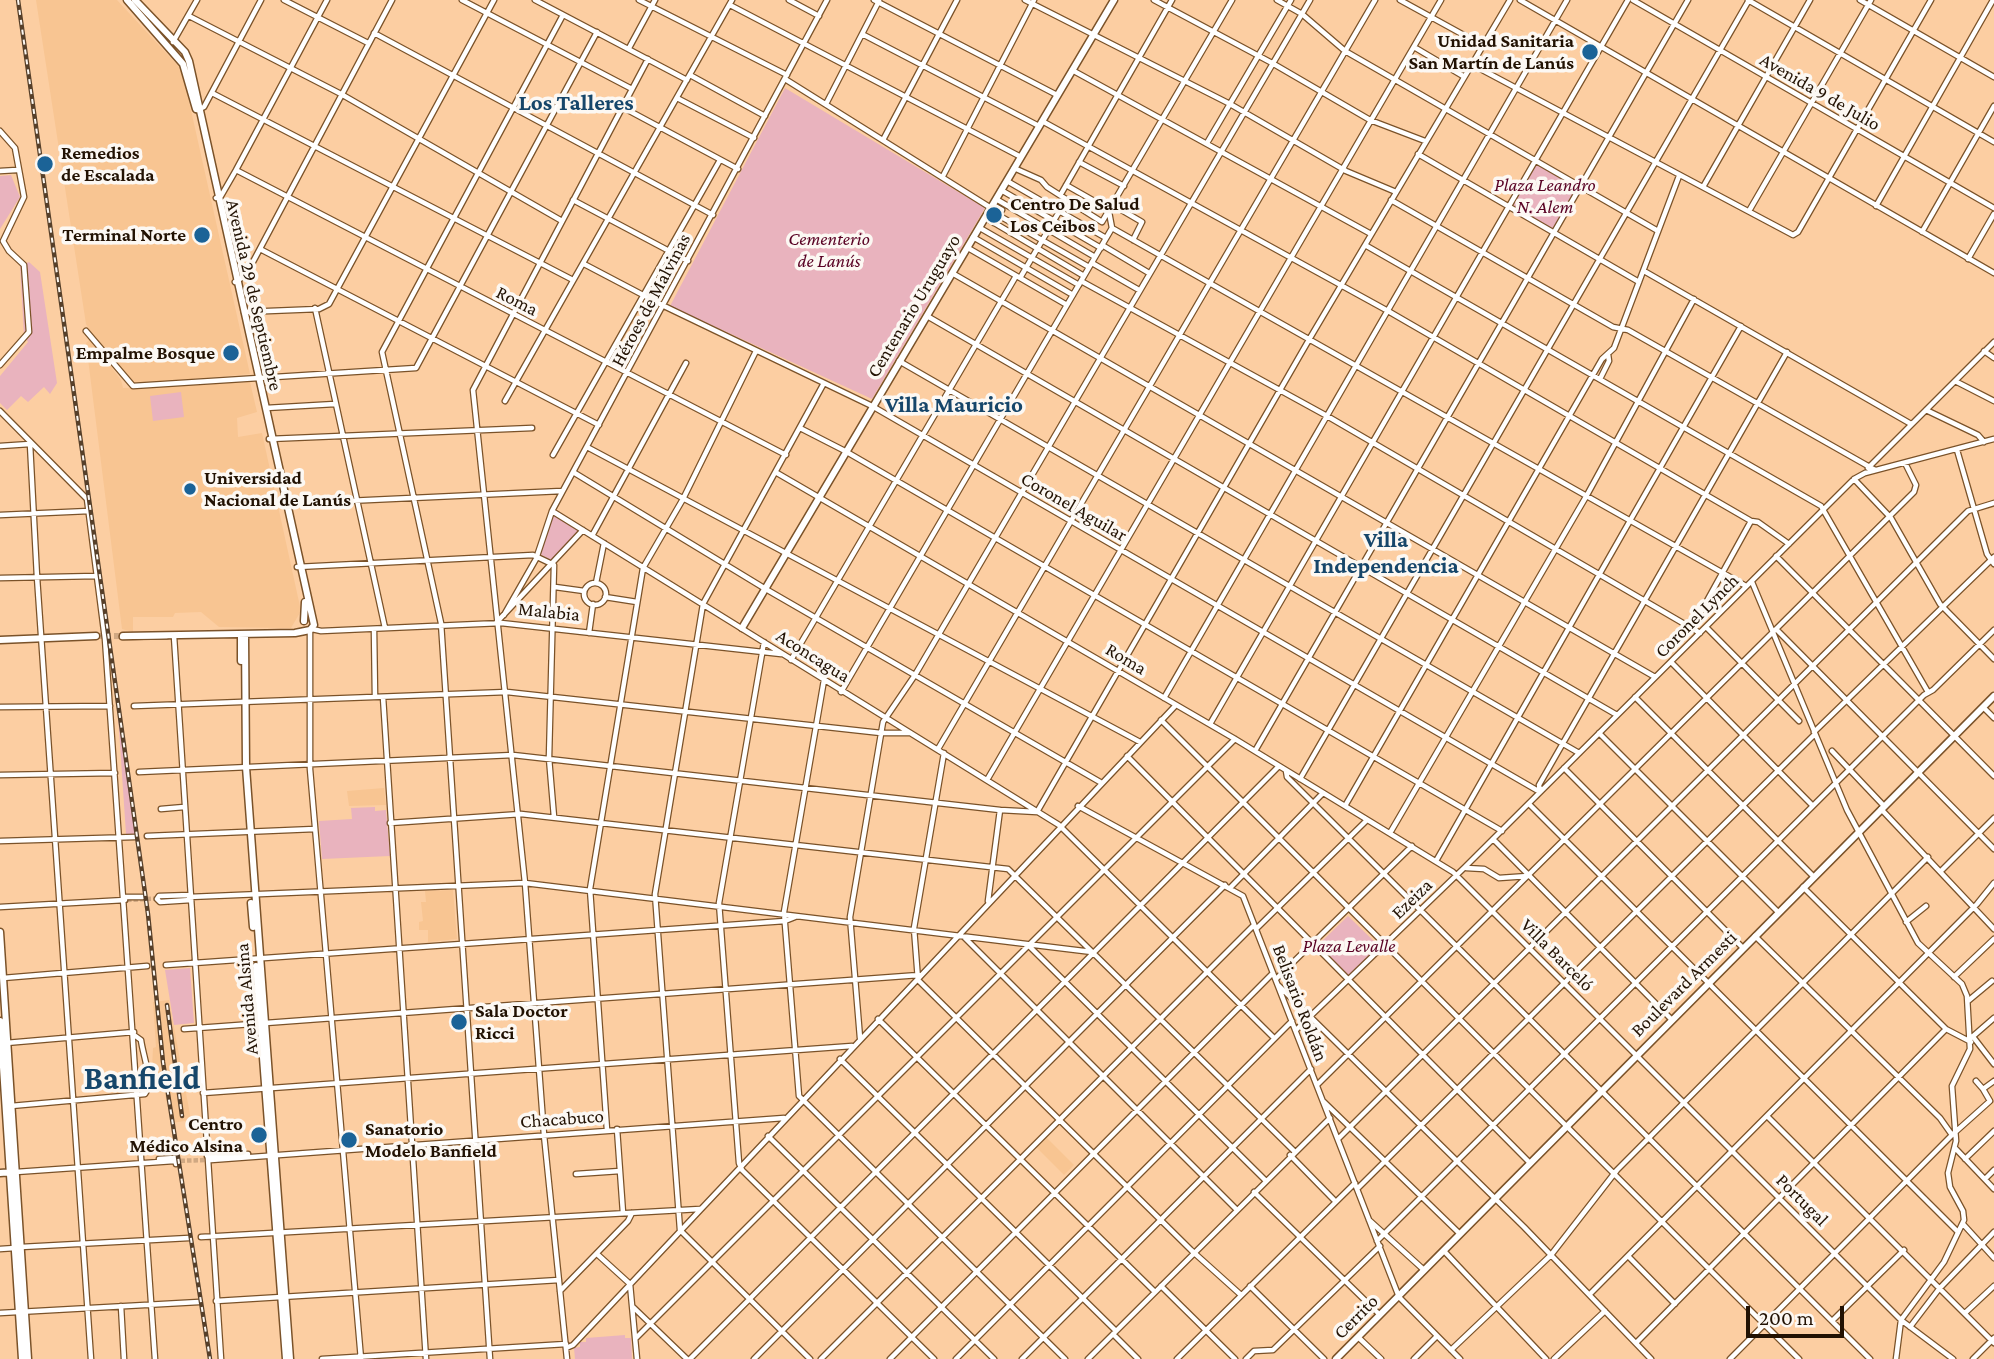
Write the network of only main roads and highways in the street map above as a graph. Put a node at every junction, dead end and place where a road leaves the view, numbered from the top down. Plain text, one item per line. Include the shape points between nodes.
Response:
1 (125, 0) edge
2 (137, 0) edge
3 (1114, 0) edge
4 (198, 110) junction
5 (258, 378) junction
6 (271, 439) junction
7 (308, 625) joint
8 (742, 628) road end
9 (243, 635) junction
10 (102, 636) tunnel mouth
11 (123, 636) tunnel mouth
12 (0, 640) edge
13 (1994, 696) edge
14 (0, 932) edge
15 (0, 1021) edge
16 (3, 1043) edge
17 (6, 1107) edge
18 (13, 1172) junction
19 (0, 1173) edge
20 (1399, 1297) joint
21 (22, 1312) junction
22 (23, 1359) edge
23 (28, 1359) edge
24 (288, 1359) edge
25 (1336, 1359) edge

1 - 4 main road, Avenida 29 de Septiembre via 185,68
2 - 4 main road, Avenida 29 de Septiembre via 188,56
3 - 8 main road, Centenario Uruguayo
4 - 5 main road, Avenida 29 de Septiembre
5 - 6 main road, Avenida 29 de Septiembre
5 - 6 main road, Avenida 29 de Septiembre
6 - 7 main road, Avenida 29 de Septiembre
7 - 9 main road, Malabia via 286,633
9 - 11 main road, Malabia
9 - 24 main road, Avenida Alsina via 244,767
10 - 12 main road
13 - 20 main road, Boulevard Armesti
14 - 16 main road
15 - 16 main road
16 - 17 main road
17 - 18 main road
18 - 19 main road
18 - 21 main road
20 - 25 main road, Cerrito
21 - 22 main road
21 - 23 main road

